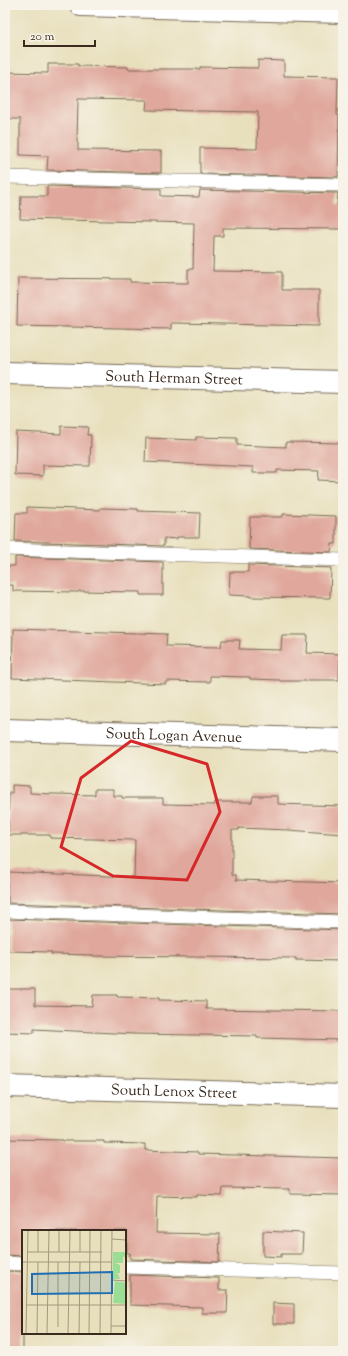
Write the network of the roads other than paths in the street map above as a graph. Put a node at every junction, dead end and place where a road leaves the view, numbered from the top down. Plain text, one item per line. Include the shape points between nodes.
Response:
1 (81, 5) edge
2 (135, 6) edge
3 (343, 12) edge
4 (5, 177) edge
5 (343, 185) edge
6 (5, 373) edge
7 (343, 382) edge
8 (5, 549) edge
9 (343, 560) edge
10 (5, 730) edge
11 (343, 740) edge
12 (5, 911) edge
13 (343, 922) edge
14 (5, 1086) edge
15 (343, 1096) edge
16 (5, 1263) edge
17 (22, 1264) edge
18 (126, 1267) edge
19 (343, 1273) edge

1 - 2 street
2 - 3 street
4 - 5 lane
6 - 7 street, South Herman Street
8 - 9 lane
10 - 11 street, South Logan Avenue
12 - 13 lane
14 - 15 street, South Lenox Street
16 - 17 lane
18 - 19 lane

